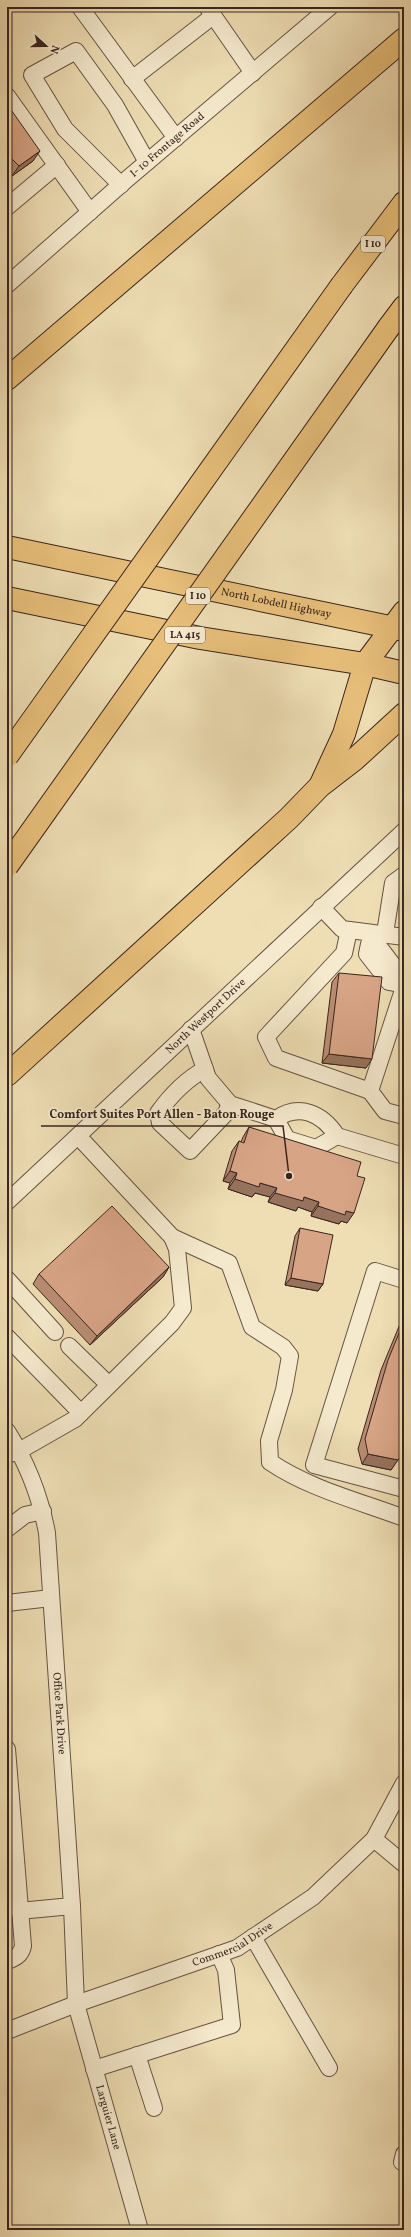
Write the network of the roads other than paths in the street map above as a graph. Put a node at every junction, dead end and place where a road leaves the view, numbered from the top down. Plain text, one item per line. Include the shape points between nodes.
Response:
1 (80, 7) edge
2 (330, 7) edge
3 (210, 12) edge
4 (404, 39) edge
5 (253, 72) junction
6 (132, 79) junction
7 (7, 96) edge
8 (176, 138) junction
9 (147, 162) junction
10 (57, 165) junction
11 (121, 185) junction
12 (404, 203) edge
13 (7, 207) edge
14 (90, 212) junction
15 (7, 285) edge
16 (404, 307) edge
17 (7, 379) edge
18 (7, 547) edge
19 (7, 598) edge
20 (400, 623) edge
21 (365, 664) junction
22 (404, 672) edge
23 (404, 714) edge
24 (7, 756) edge
25 (320, 786) junction
26 (404, 831) edge
27 (7, 866) edge
28 (404, 875) edge
29 (321, 907) junction
30 (385, 933) junction
31 (360, 935) junction
32 (404, 937) edge
33 (403, 986) edge
34 (191, 1029) junction
35 (205, 1069) junction
36 (7, 1075) edge
37 (370, 1091) junction
38 (230, 1104) junction
39 (404, 1116) edge
40 (276, 1119) junction
41 (78, 1136) junction
42 (337, 1136) junction
43 (404, 1156) edge
44 (7, 1202) edge
45 (172, 1237) junction
46 (7, 1279) edge
47 (404, 1280) edge
48 (56, 1332) dead end
49 (7, 1337) edge
50 (69, 1346) dead end
51 (109, 1385) junction
52 (81, 1413) junction
53 (7, 1431) edge
54 (13, 1453) edge
55 (404, 1489) edge
56 (43, 1511) junction
57 (404, 1518) edge
58 (7, 1529) edge
59 (51, 1598) junction
60 (7, 1603) edge
61 (7, 1749) edge
62 (404, 1783) edge
63 (374, 1839) junction
64 (404, 1864) edge
65 (72, 1906) junction
66 (20, 1911) junction
67 (253, 1937) junction
68 (219, 1954) junction
69 (7, 1961) edge
70 (76, 2004) junction
71 (7, 2031) edge
72 (137, 2055) junction
73 (329, 2068) dead end
74 (94, 2069) junction
75 (154, 2108) dead end
76 (404, 2154) edge
77 (404, 2163) edge
78 (140, 2230) edge

1 - 6 street
2 - 5 street, I- 10 Frontage Road
3 - 5 street
3 - 6 street
4 - 17 highway
5 - 8 street, I- 10 Frontage Road
6 - 8 street
7 - 10 street
8 - 9 street, I- 10 Frontage Road
9 - 11 street, I- 10 Frontage Road
9 - 11 street via 114,105 76,51 32,74 65,129
10 - 13 street
10 - 14 street
11 - 14 street, I- 10 Frontage Road
12 - 24 highway, I 10, bridge
14 - 15 street, I- 10 Frontage Road
16 - 27 highway, I 10, bridge
18 - 20 highway, North Lobdell Highway
19 - 21 highway, LA 415 via 200,638
20 - 21 highway
21 - 22 highway, LA 415
21 - 25 highway via 344,734
23 - 25 highway via 355,760
25 - 36 highway via 289,818
26 - 29 street, North Westport Drive
28 - 30 street via 393,884
29 - 31 street via 342,929
29 - 34 street, North Westport Drive
30 - 31 street
30 - 32 street
31 - 33 street via 377,944 399,973
31 - 37 street via 266,1037 276,1058
33 - 37 street
34 - 35 street
34 - 41 street, North Westport Drive
35 - 38 street via 208,1078
35 - 38 street via 164,1104 158,1113 160,1123 190,1151 226,1114
37 - 39 street via 385,1111
38 - 40 street
40 - 42 street via 284,1113 296,1110 319,1116 331,1126
40 - 42 street via 287,1140 316,1148
41 - 44 street, North Westport Drive
41 - 45 street
42 - 43 street
45 - 51 street via 177,1249 183,1308 172,1323
45 - 57 street via 229,1263 252,1327 283,1347 290,1356 284,1390 269,1441 270,1462 318,1487
46 - 48 street
47 - 55 street via 375,1271 314,1465
49 - 52 street
50 - 51 street
51 - 52 street
52 - 54 street via 75,1419
53 - 54 street, Office Park Drive
54 - 56 street, Office Park Drive via 31,1473
56 - 58 street via 25,1516
56 - 59 street, Office Park Drive
59 - 60 street
59 - 65 street, Office Park Drive
61 - 66 street
62 - 63 street, Commercial Drive
63 - 64 street
63 - 67 street, Commercial Drive via 313,1897
65 - 66 street
65 - 70 street, Office Park Drive
66 - 69 street via 23,1946 16,1958
67 - 68 street, Commercial Drive via 237,1948
67 - 73 street
68 - 70 street, Commercial Drive
68 - 72 street via 226,1970 232,2025
70 - 71 street, Commercial Drive
70 - 74 street, Larguier Lane
72 - 74 street
72 - 75 street
74 - 78 street, Larguier Lane
76 - 77 street

